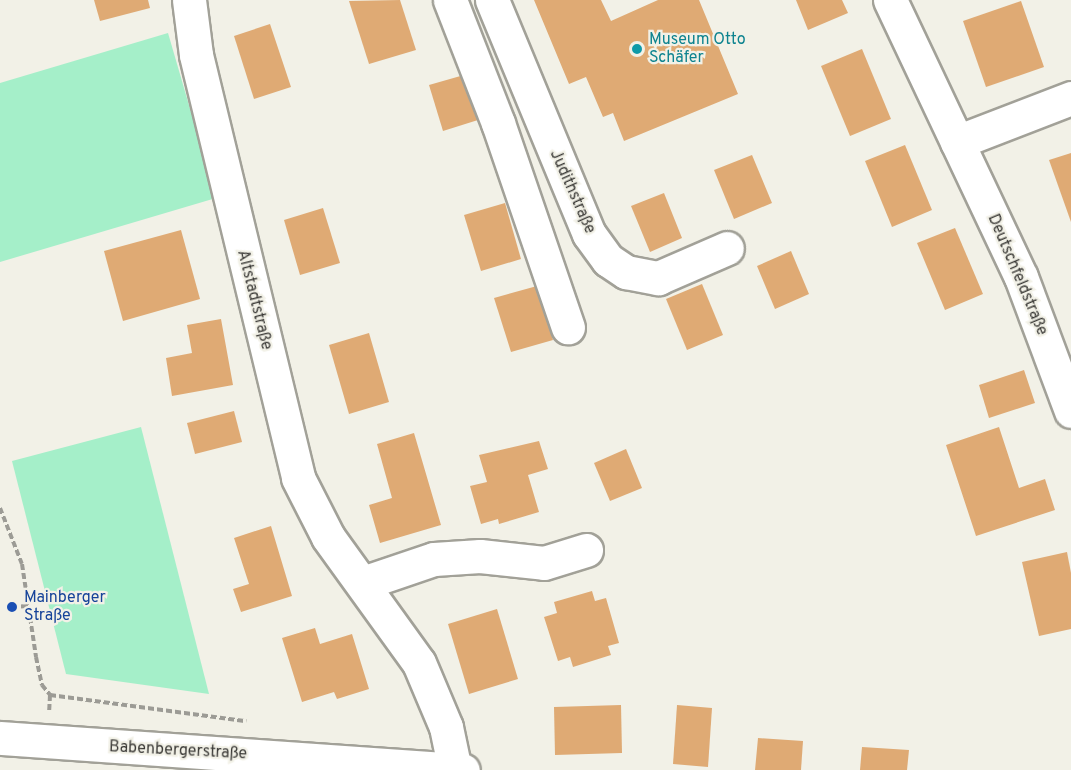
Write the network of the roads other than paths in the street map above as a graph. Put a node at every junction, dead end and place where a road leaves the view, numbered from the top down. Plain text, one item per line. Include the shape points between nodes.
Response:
1 (189, 0) edge
2 (450, 0) edge
3 (492, 0) edge
4 (890, 0) edge
5 (1071, 98) edge
6 (957, 142) junction
7 (727, 248) dead end
8 (568, 327) dead end
9 (1071, 410) edge
10 (586, 550) dead end
11 (363, 583) junction
12 (0, 738) edge
13 (458, 770) edge

1 - 11 street, Altstadtstraße via 196,55 298,478 328,537
2 - 8 street via 498,123
3 - 7 street, Judithstraße via 589,234 608,260 626,272 657,278
4 - 6 street, Deutschfeldstraße
5 - 6 street
6 - 9 street, Deutschfeldstraße via 1021,276
10 - 11 street via 544,563 480,556 434,559
11 - 13 street, Altstadtstraße via 419,663 446,727
12 - 13 street, Babenbergerstraße

